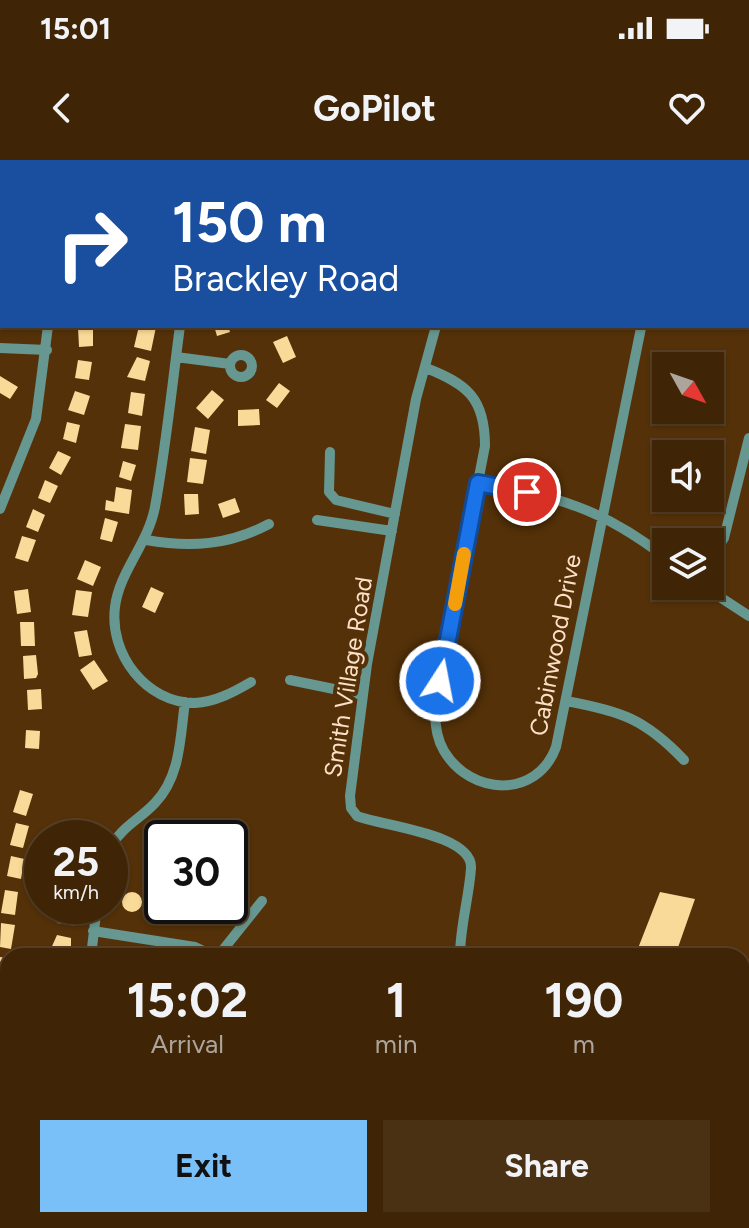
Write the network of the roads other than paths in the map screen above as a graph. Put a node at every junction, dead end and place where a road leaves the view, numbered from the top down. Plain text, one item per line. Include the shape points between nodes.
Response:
1 (48, 328) edge
2 (180, 328) edge
3 (436, 328) edge
4 (641, 328) dead end
5 (0, 348) edge
6 (47, 350) junction
7 (176, 357) junction
8 (230, 364) dead end
9 (426, 368) junction
10 (749, 438) edge
11 (330, 452) dead end
12 (478, 483) junction
13 (744, 488) edge
14 (0, 509) edge
15 (395, 514) junction
16 (601, 515) junction
17 (317, 520) dead end
18 (269, 524) dead end
19 (392, 531) junction
20 (724, 538) edge
21 (146, 540) junction
22 (652, 549) edge
23 (724, 600) edge
24 (749, 616) edge
25 (290, 680) dead end
26 (251, 682) dead end
27 (363, 695) junction
28 (566, 701) junction
29 (185, 702) junction
30 (684, 760) dead end
31 (128, 824) edge
32 (262, 901) dead end
33 (94, 924) edge
34 (93, 931) junction
35 (92, 948) edge
36 (197, 948) edge
37 (223, 948) edge
38 (461, 948) edge

1 - 6 street
2 - 7 street
3 - 9 street, Smith Village Road
4 - 16 street, Cabinwood Drive
5 - 6 street
6 - 14 street via 36,419
7 - 8 street
7 - 21 street
9 - 12 street, Cabinwood Drive via 455,379 478,403 485,424
9 - 15 street, Smith Village Road
10 - 13 street
11 - 15 street via 329,492 336,500
12 - 16 street via 552,496
12 - 28 street, Cabinwood Drive via 434,709 437,738 461,770 487,782 532,781 550,763
13 - 20 street
15 - 19 street, Smith Village Road
16 - 22 street
16 - 28 street, Cabinwood Drive
17 - 19 street
18 - 21 street via 206,545
19 - 27 street, Smith Village Road
21 - 29 street via 115,605 119,648 132,671 151,688
23 - 24 street
25 - 27 street
26 - 29 street via 224,697
27 - 38 street, Smith Village Road via 351,808 368,820 428,834 463,850 471,864
28 - 30 street via 638,720
29 - 31 street via 172,781 155,804
32 - 37 street
33 - 34 street
34 - 35 street
34 - 36 street

